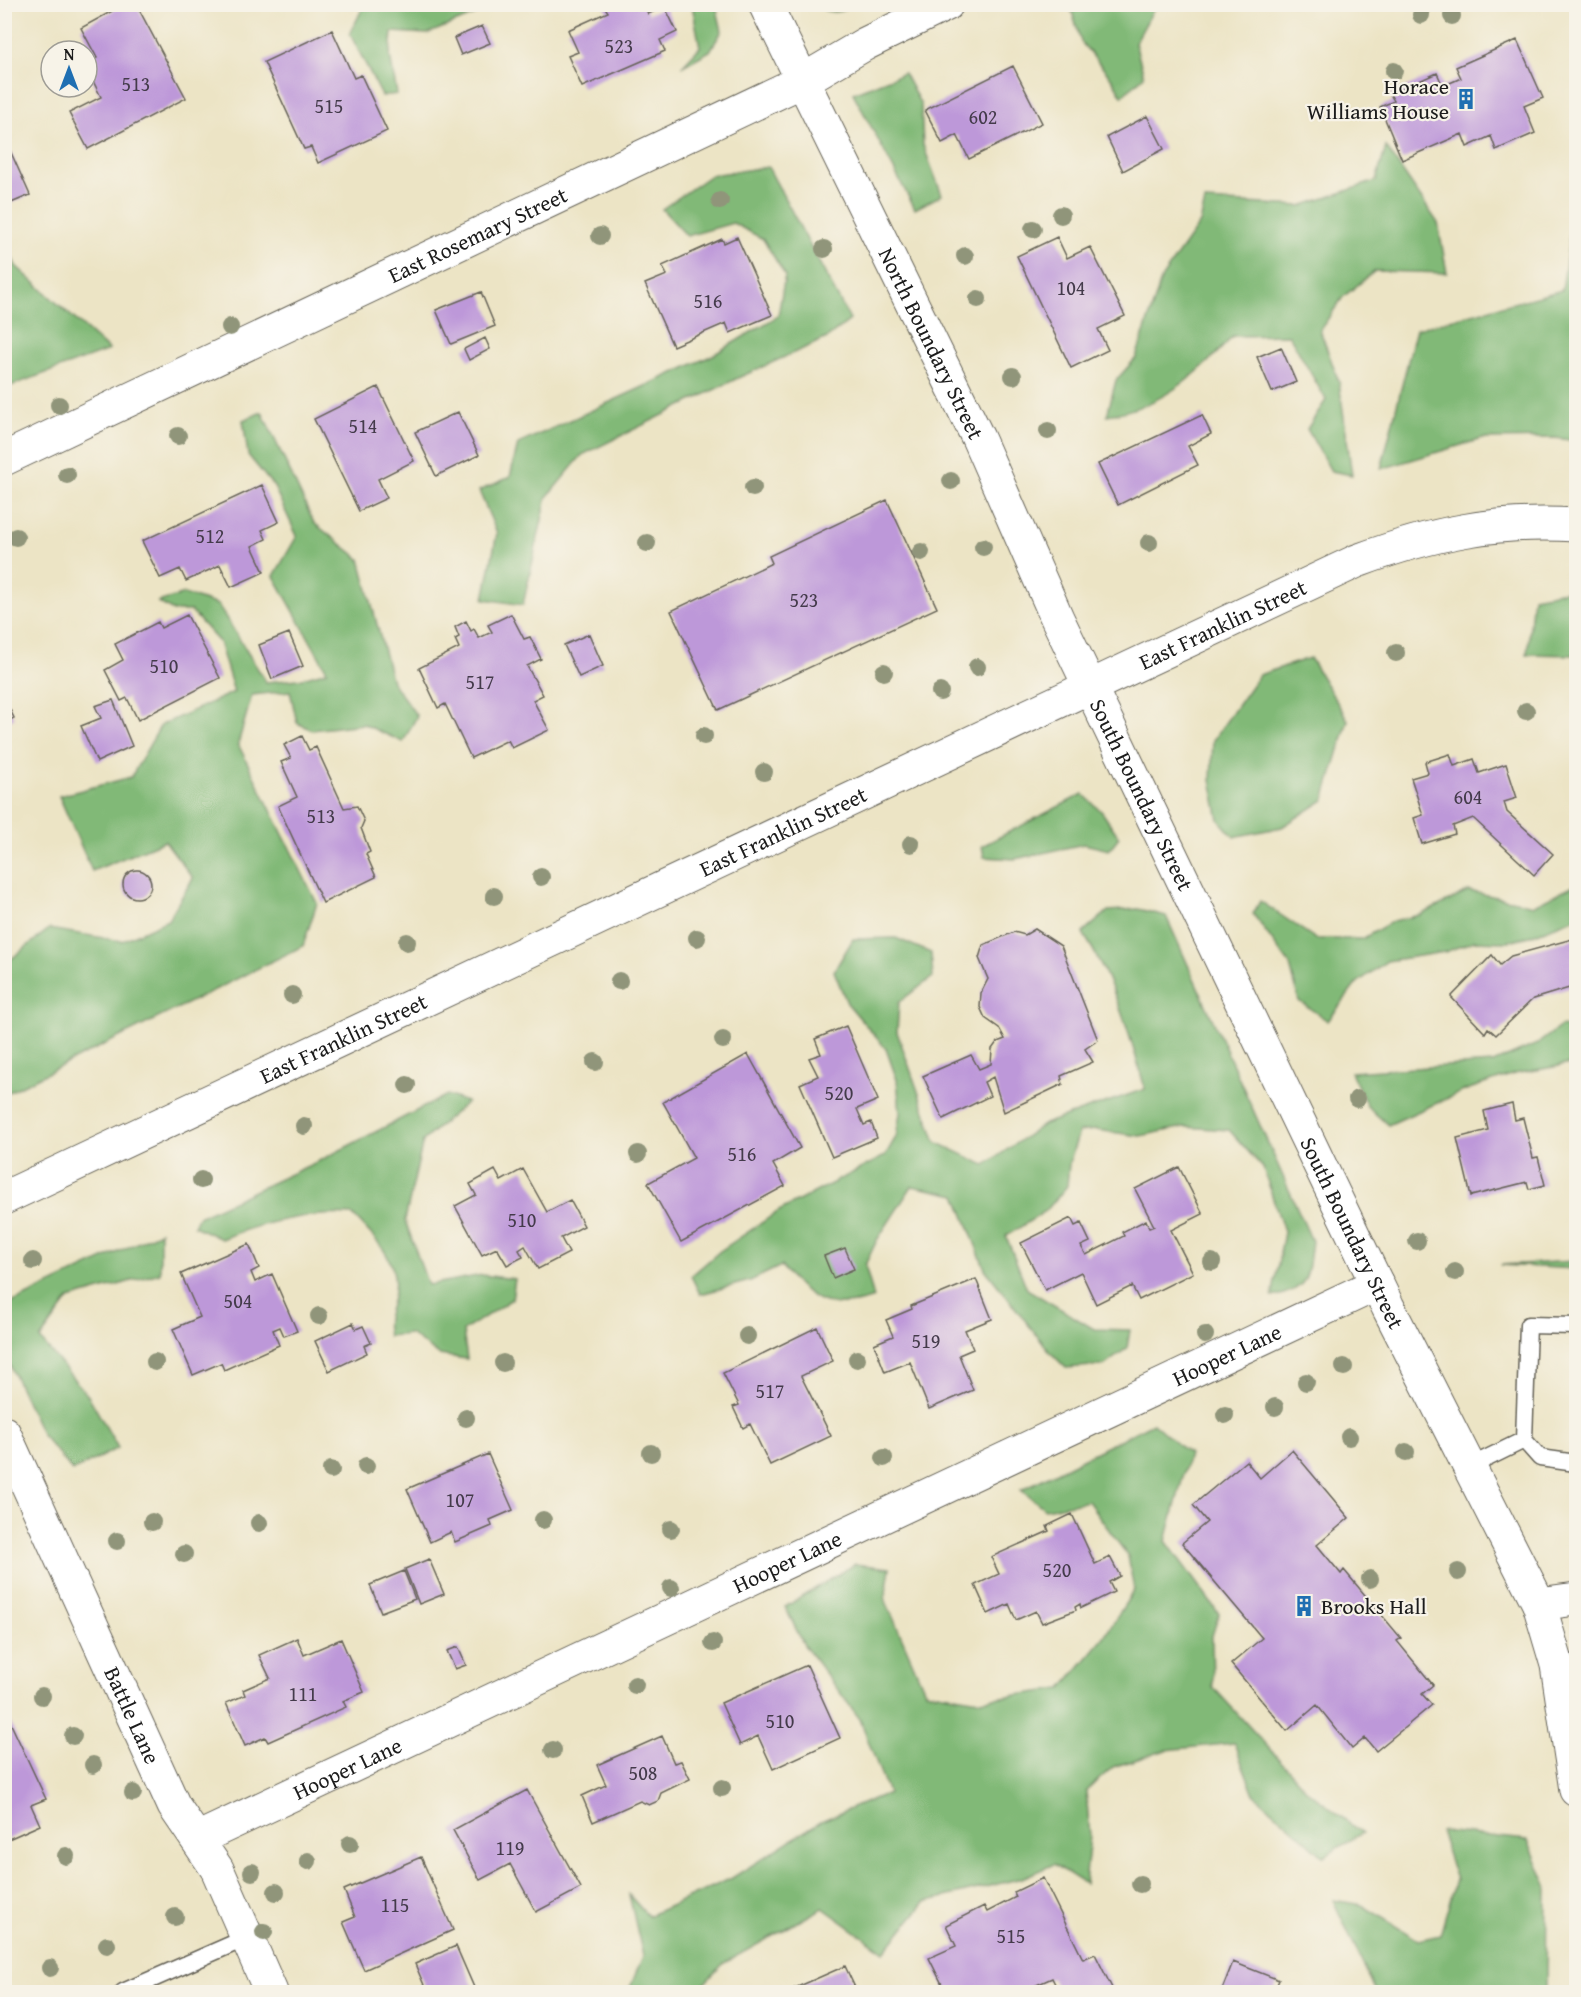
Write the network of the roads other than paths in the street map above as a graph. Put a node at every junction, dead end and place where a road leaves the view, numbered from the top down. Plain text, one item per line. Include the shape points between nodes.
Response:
1 (765, 4) edge
2 (948, 4) edge
3 (802, 81) junction
4 (4, 459) edge
5 (1576, 525) edge
6 (1091, 684) junction
7 (4, 1198) edge
8 (1377, 1284) junction
9 (1576, 1326) edge
10 (4, 1433) edge
11 (1524, 1440) junction
12 (1576, 1463) edge
13 (1469, 1467) junction
14 (1576, 1599) edge
15 (1539, 1604) junction
16 (1576, 1790) edge
17 (197, 1839) junction
18 (246, 1938) junction
19 (123, 1992) edge
20 (271, 1992) edge

1 - 3 street, North Boundary Street
2 - 3 street, East Rosemary Street via 865,44
3 - 4 street, East Rosemary Street
3 - 6 street, North Boundary Street via 978,438 1057,618
5 - 6 street, East Franklin Street via 1474,527 1394,547
6 - 7 street, East Franklin Street
6 - 8 street, South Boundary Street
8 - 13 street, South Boundary Street
8 - 17 street, Hooper Lane
9 - 11 lane via 1528,1325
10 - 17 street, Battle Lane via 174,1806
11 - 12 lane via 1540,1458
11 - 13 lane
13 - 15 street, South Boundary Street
14 - 15 street
15 - 16 street, South Boundary Street via 1557,1665
17 - 18 street, Battle Lane via 217,1869
18 - 19 lane
18 - 20 street, Battle Lane

